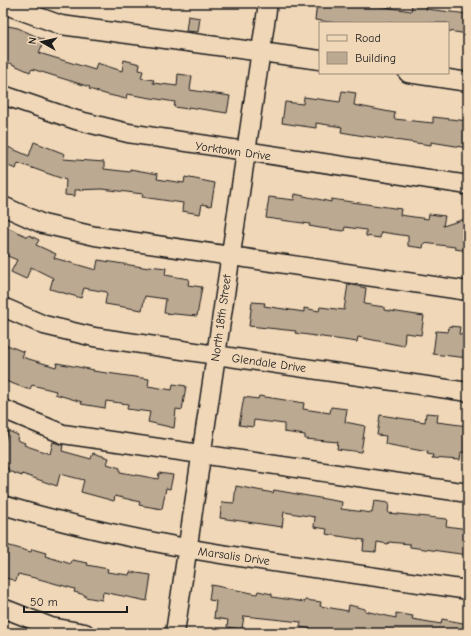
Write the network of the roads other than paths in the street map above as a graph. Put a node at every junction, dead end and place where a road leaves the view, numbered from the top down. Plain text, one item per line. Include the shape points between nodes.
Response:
1 (268, 3) edge
2 (3, 4) edge
3 (261, 51) junction
4 (319, 60) edge
5 (415, 74) edge
6 (468, 82) edge
7 (3, 95) edge
8 (246, 152) junction
9 (468, 185) edge
10 (3, 206) edge
11 (230, 256) junction
12 (468, 291) edge
13 (3, 307) edge
14 (215, 355) junction
15 (468, 392) edge
16 (3, 409) edge
17 (202, 453) junction
18 (468, 493) edge
19 (3, 505) edge
20 (188, 549) junction
21 (468, 590) edge
22 (3, 608) edge
23 (85, 633) edge
24 (175, 633) edge

1 - 3 street, North 18th Street
2 - 3 street via 61,26
3 - 4 street
3 - 8 street, North 18th Street
5 - 6 street
7 - 8 street, Yorktown Drive via 76,120 128,133
8 - 9 street, Yorktown Drive
8 - 11 street, North 18th Street
10 - 11 street via 43,224 95,236
11 - 12 street
11 - 14 street, North 18th Street
13 - 14 street, Glendale Drive via 44,325 94,337
14 - 15 street, Glendale Drive
14 - 17 street, North 18th Street
16 - 17 street via 63,434
17 - 18 street
17 - 20 street, North 18th Street
19 - 20 street, Marsalis Drive via 105,533
20 - 21 street, Marsalis Drive
20 - 24 street, North 18th Street
22 - 23 street via 51,627

